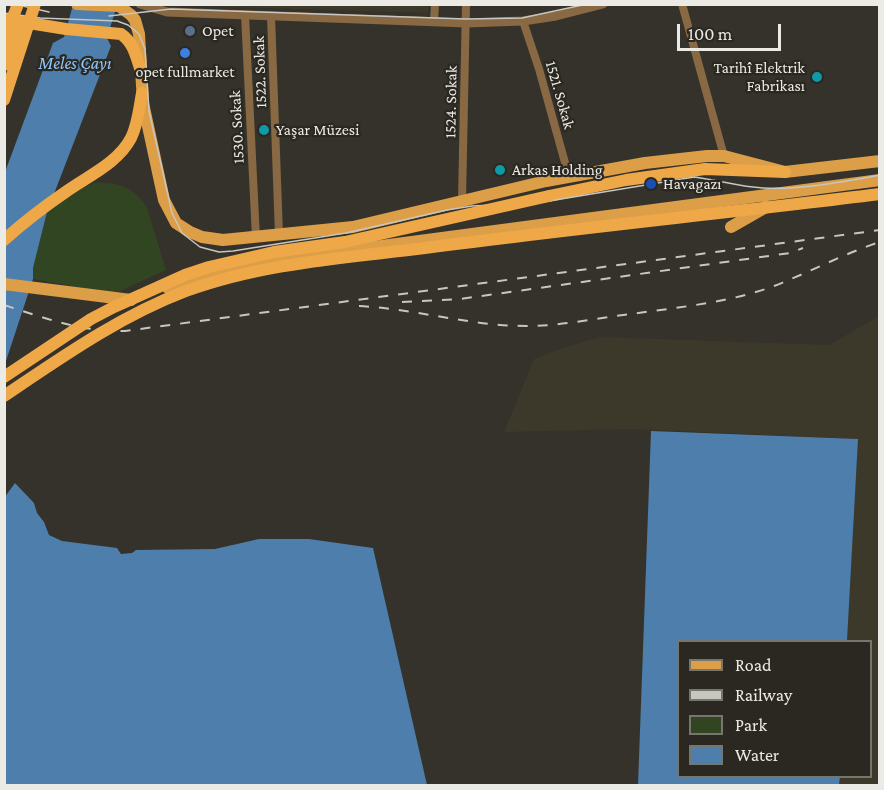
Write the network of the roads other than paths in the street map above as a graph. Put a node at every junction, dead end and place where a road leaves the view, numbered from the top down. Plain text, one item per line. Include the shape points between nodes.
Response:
1 (18, 4) edge
2 (33, 4) edge
3 (78, 4) edge
4 (140, 4) edge
5 (435, 4) edge
6 (466, 4) edge
7 (603, 4) edge
8 (682, 4) edge
9 (125, 5) edge
10 (245, 15) junction
11 (271, 16) junction
12 (4, 19) edge
13 (523, 21) junction
14 (434, 22) junction
15 (466, 23) junction
16 (4, 40) edge
17 (4, 65) edge
18 (141, 71) junction
19 (142, 93) junction
20 (4, 100) edge
21 (724, 156) junction
22 (879, 161) edge
23 (785, 172) junction
24 (569, 177) junction
25 (879, 180) edge
26 (793, 192) junction
27 (879, 194) edge
28 (462, 200) junction
29 (730, 227) dead end
30 (279, 235) junction
31 (256, 238) junction
32 (4, 240) edge
33 (4, 284) edge
34 (4, 376) edge
35 (4, 396) edge

1 - 16 highway, bridge
2 - 17 highway, bridge
2 - 20 highway, bridge
3 - 9 main road
4 - 10 street via 167,12
5 - 14 street
6 - 15 street, 1524. Sokak
7 - 13 street
8 - 21 street
9 - 18 main road via 138,27
10 - 11 street
10 - 31 street, 1530. Sokak
11 - 14 street
11 - 30 street, 1522. Sokak
12 - 18 highway via 121,34 129,42
13 - 15 street
13 - 24 street, 1521. Sokak
14 - 15 street
15 - 28 street, 1524. Sokak
18 - 19 main road
19 - 31 main road via 160,186 176,223 202,237
19 - 32 highway via 130,140 121,152
21 - 23 main road
21 - 24 main road via 645,162
22 - 23 main road
23 - 34 highway, bridge via 705,169 601,184 345,242 274,252 210,267 91,319
24 - 28 main road
25 - 26 main road
26 - 29 main road
26 - 33 main road via 291,258 204,276 134,300
27 - 35 highway, bridge via 441,245 299,264 235,277 186,291 139,312
28 - 30 main road via 353,227
30 - 31 main road

